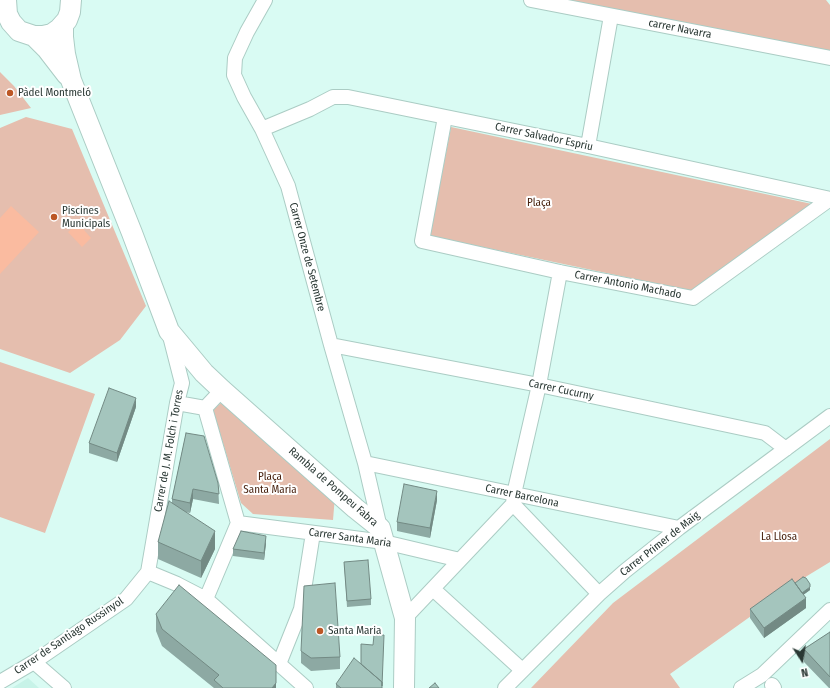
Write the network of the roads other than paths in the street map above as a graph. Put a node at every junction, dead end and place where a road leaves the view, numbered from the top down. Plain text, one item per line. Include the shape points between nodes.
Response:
1 (70, 0) edge
2 (265, 0) edge
3 (531, 0) edge
4 (4, 10) edge
5 (611, 16) junction
6 (63, 25) junction
7 (34, 36) junction
8 (830, 58) edge
9 (71, 80) junction
10 (445, 117) junction
11 (262, 129) junction
12 (588, 146) junction
13 (830, 199) edge
14 (560, 272) junction
15 (169, 331) junction
16 (331, 345) junction
17 (204, 373) junction
18 (182, 383) junction
19 (539, 385) junction
20 (222, 390) junction
21 (177, 403) junction
22 (205, 408) junction
23 (830, 416) edge
24 (786, 449) junction
25 (365, 463) junction
26 (513, 499) junction
27 (238, 523) junction
28 (679, 528) junction
29 (313, 533) junction
30 (382, 535) junction
31 (460, 560) junction
32 (148, 572) junction
33 (433, 589) junction
34 (599, 594) junction
35 (206, 599) junction
36 (830, 610) edge
37 (405, 618) junction
38 (34, 662) junction
39 (279, 664) junction
40 (522, 670) junction
41 (0, 682) edge
42 (64, 688) edge
43 (306, 688) edge
44 (404, 688) edge
45 (505, 688) edge
46 (741, 688) edge

1 - 6 street via 70,12
2 - 11 street, Carrer Onze de Setembre via 246,32 235,58 234,75
3 - 5 street, carrer Navarra
4 - 7 street via 19,31
5 - 8 street, carrer Navarra
5 - 12 street
6 - 7 street via 52,34
6 - 9 street via 65,54
7 - 9 street
9 - 15 street, Rambla de Pompeu Fabra
10 - 11 street, Carrer Salvador Espriu via 348,97 334,97
10 - 12 street, Carrer Salvador Espriu
10 - 14 street, Carrer Antonio Machado via 422,241
11 - 16 street, Carrer Onze de Setembre via 288,186
12 - 13 street, Carrer Salvador Espriu
13 - 14 street, Carrer Antonio Machado via 693,298
14 - 19 street
15 - 17 street, Rambla de Pompeu Fabra
15 - 18 street, Carrer de J. M. Folch i Torres
16 - 19 street, Carrer Cucurny
16 - 25 street, Carrer Onze de Setembre
17 - 18 street via 193,374
17 - 20 street, Rambla de Pompeu Fabra
18 - 21 street, Carrer de J. M. Folch i Torres
19 - 24 street, Carrer Cucurny via 765,433
19 - 26 street
20 - 22 street
20 - 30 street, Rambla de Pompeu Fabra
21 - 22 street
21 - 32 street, Carrer de J. M. Folch i Torres
22 - 27 street
23 - 24 street, Carrer Primer de Maig
24 - 28 street, Carrer Primer de Maig
25 - 26 street, Carrer Barcelona
25 - 30 street, Carrer Onze de Setembre
26 - 28 street, Carrer Barcelona
26 - 31 street
26 - 34 street
27 - 29 street, Carrer Santa Maria
27 - 35 street
28 - 34 street, Carrer Primer de Maig
29 - 30 street, Carrer Santa Maria
29 - 39 street via 301,609
30 - 31 street, Carrer Santa Maria
30 - 37 street
31 - 33 street
32 - 35 street
32 - 38 street, Carrer de Santiago Russinyol via 126,599
33 - 37 street
33 - 40 street
34 - 40 street, Carrer Primer de Maig
35 - 39 street
36 - 46 street via 762,674
37 - 44 street
38 - 41 street, Carrer de Santiago Russinyol
38 - 42 street
39 - 43 street
40 - 45 street, Carrer Primer de Maig

